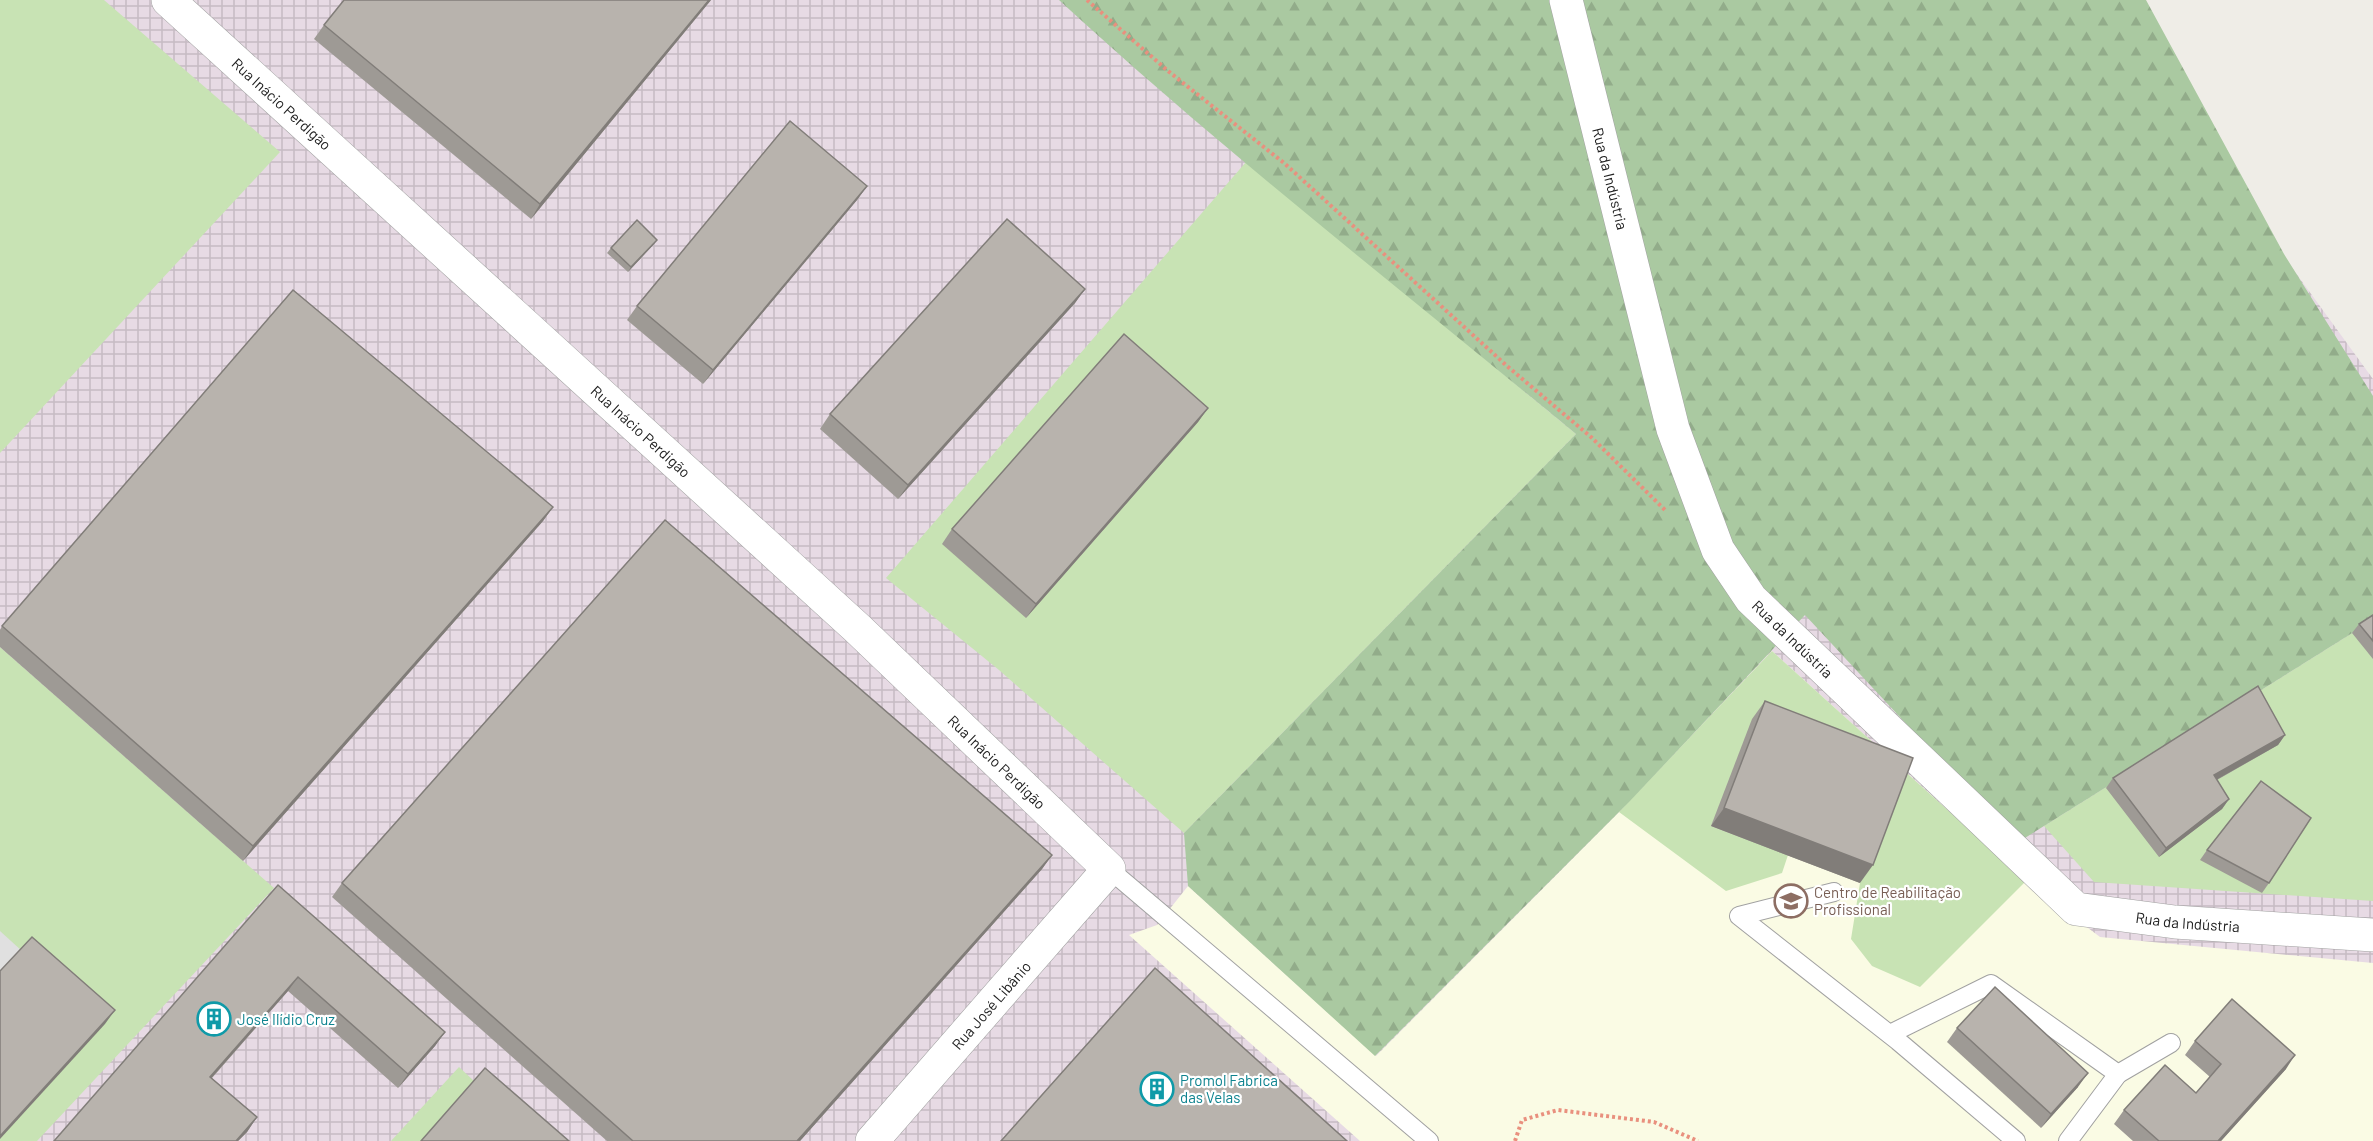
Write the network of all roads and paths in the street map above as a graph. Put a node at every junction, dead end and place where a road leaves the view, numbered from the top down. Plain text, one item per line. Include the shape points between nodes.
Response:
1 (168, 0) edge
2 (1087, 0) edge
3 (1566, 0) edge
4 (1670, 515) dead end
5 (1109, 869) junction
6 (1834, 892) dead end
7 (2373, 935) edge
8 (1890, 1034) junction
9 (2171, 1043) dead end
10 (2118, 1074) junction
11 (872, 1141) edge
12 (1429, 1141) edge
13 (1515, 1141) edge
14 (1698, 1141) edge
15 (2016, 1141) edge
16 (2068, 1141) edge

1 - 5 street, Rua Inácio Perdigão via 857,628
2 - 4 path via 1168,71 1284,163 1591,437
3 - 7 street, Rua da Indústria via 1673,429 1718,550 1751,599 2076,909 2175,922
5 - 11 street, Rua José Libânio
5 - 12 lane
6 - 8 lane via 1740,916
8 - 10 lane via 1991,984
8 - 15 lane
9 - 10 lane
10 - 16 lane
13 - 14 path via 1522,1120 1558,1110 1654,1122

